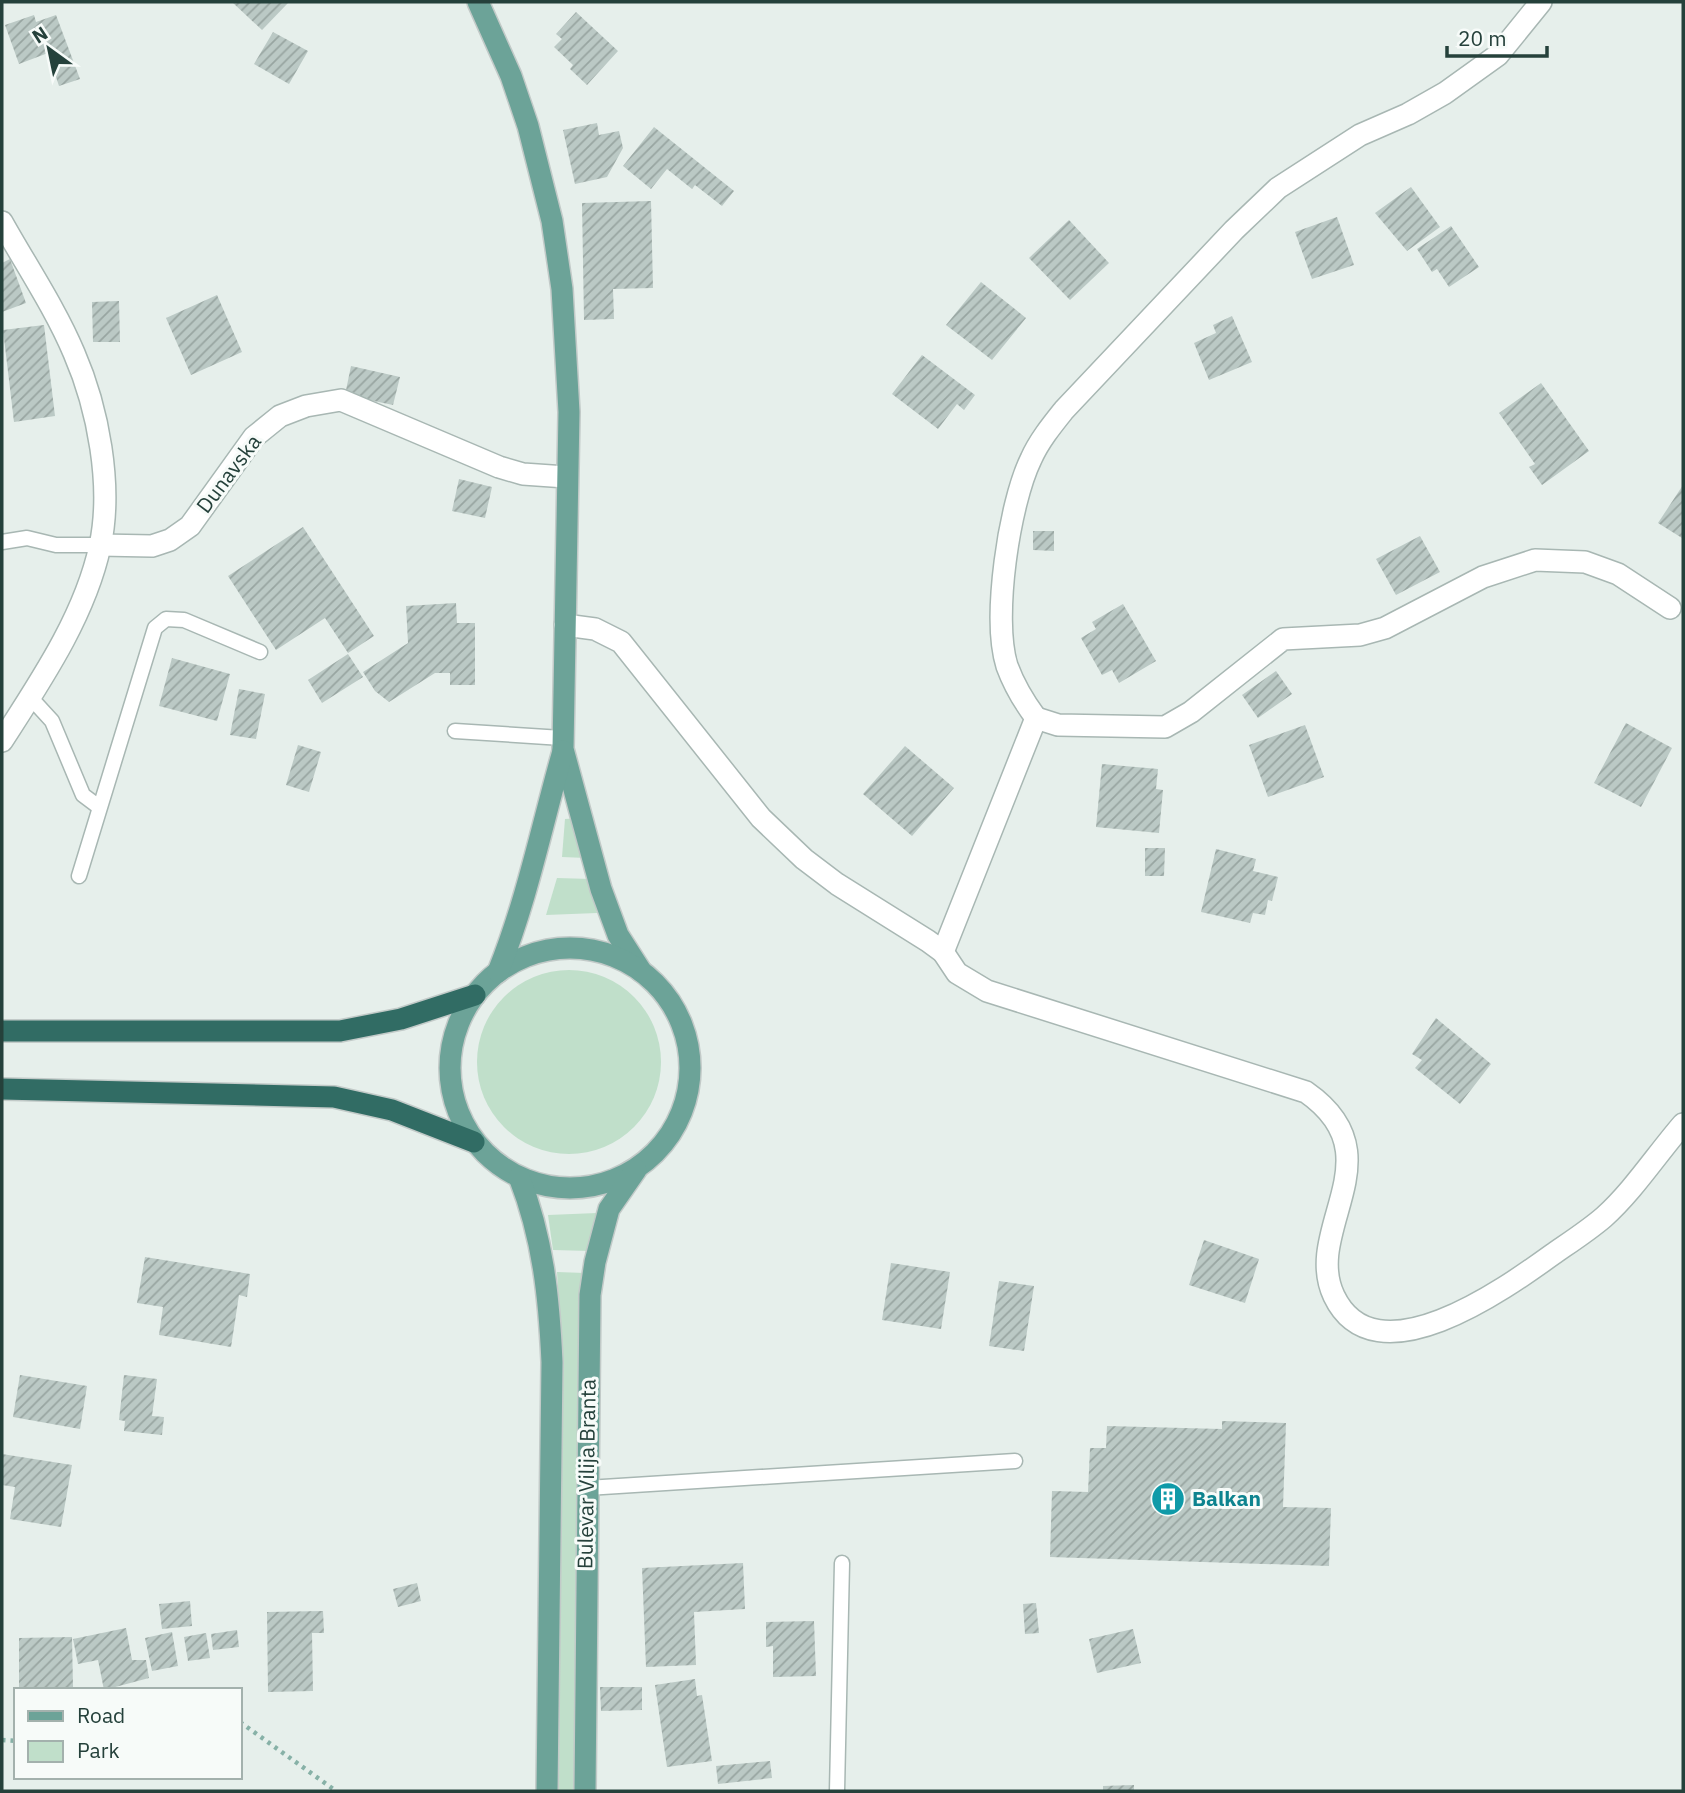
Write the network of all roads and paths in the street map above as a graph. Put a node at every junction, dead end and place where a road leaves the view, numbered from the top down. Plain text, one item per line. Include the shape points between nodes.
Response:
1 (478, 2) edge
2 (1541, 2) edge
3 (2, 222) edge
4 (566, 477) junction
5 (2, 542) edge
6 (100, 545) junction
7 (1670, 608) dead end
8 (565, 625) junction
9 (260, 652) dead end
10 (30, 697) junction
11 (1035, 718) junction
12 (454, 730) dead end
13 (2, 741) edge
14 (563, 743) junction
15 (99, 807) junction
16 (79, 876) dead end
17 (943, 952) junction
18 (641, 971) junction
19 (498, 972) junction
20 (475, 995) junction
21 (2, 1031) edge
22 (2, 1089) edge
23 (1683, 1124) edge
24 (474, 1142) junction
25 (637, 1168) junction
26 (519, 1177) junction
27 (1014, 1461) dead end
28 (587, 1488) junction
29 (842, 1563) dead end
30 (242, 1723) edge
31 (336, 1791) edge
32 (547, 1791) edge
33 (585, 1791) edge
34 (837, 1791) edge

1 - 4 main road via 521,103 552,221 566,346
2 - 11 street via 1498,55 1456,86 1360,135 1278,188 1073,400 1044,436 1021,481 1003,588 1007,665
3 - 6 street via 73,350 94,407 102,465
4 - 6 street, Dunavska via 499,467 341,400 280,416 254,437 190,526 170,540 152,546
4 - 8 main road
5 - 6 lane via 27,538 55,545
6 - 10 street via 89,584
7 - 11 street via 1618,574 1585,562 1535,559 1483,577 1385,628 1360,635 1283,639 1191,712 1165,727 1058,725
8 - 14 main road
8 - 17 street via 595,629 621,642 761,818 837,884
9 - 15 lane via 184,620 166,619 155,628
10 - 13 street
10 - 15 lane via 52,721 83,796
11 - 17 street
12 - 14 lane
14 - 18 main road via 595,872 618,934
14 - 19 main road via 529,884
15 - 16 lane
17 - 23 street via 957,973 987,991 1306,1092 1326,1106 1336,1117 1343,1138 1346,1171 1327,1259 1328,1278 1335,1298 1349,1315 1382,1331 1445,1320 1485,1302 1604,1217
18 - 19 main road via 601,952 580,948 537,953
18 - 25 main road via 657,984 680,1019 690,1060 686,1101 678,1121 667,1139
19 - 20 main road
20 - 21 highway via 401,1019 340,1031
20 - 24 main road via 456,1030 449,1069 456,1108
22 - 24 highway via 334,1097 392,1110
24 - 26 main road
25 - 26 main road via 609,1182 579,1188 548,1187
25 - 28 main road, Bulevar Vilija Branta via 609,1209 595,1262 588,1334
26 - 32 main road, Bulevar Vilija Branta via 540,1238 550,1304
27 - 28 lane
28 - 33 main road, Bulevar Vilija Branta
29 - 34 lane
30 - 31 path

